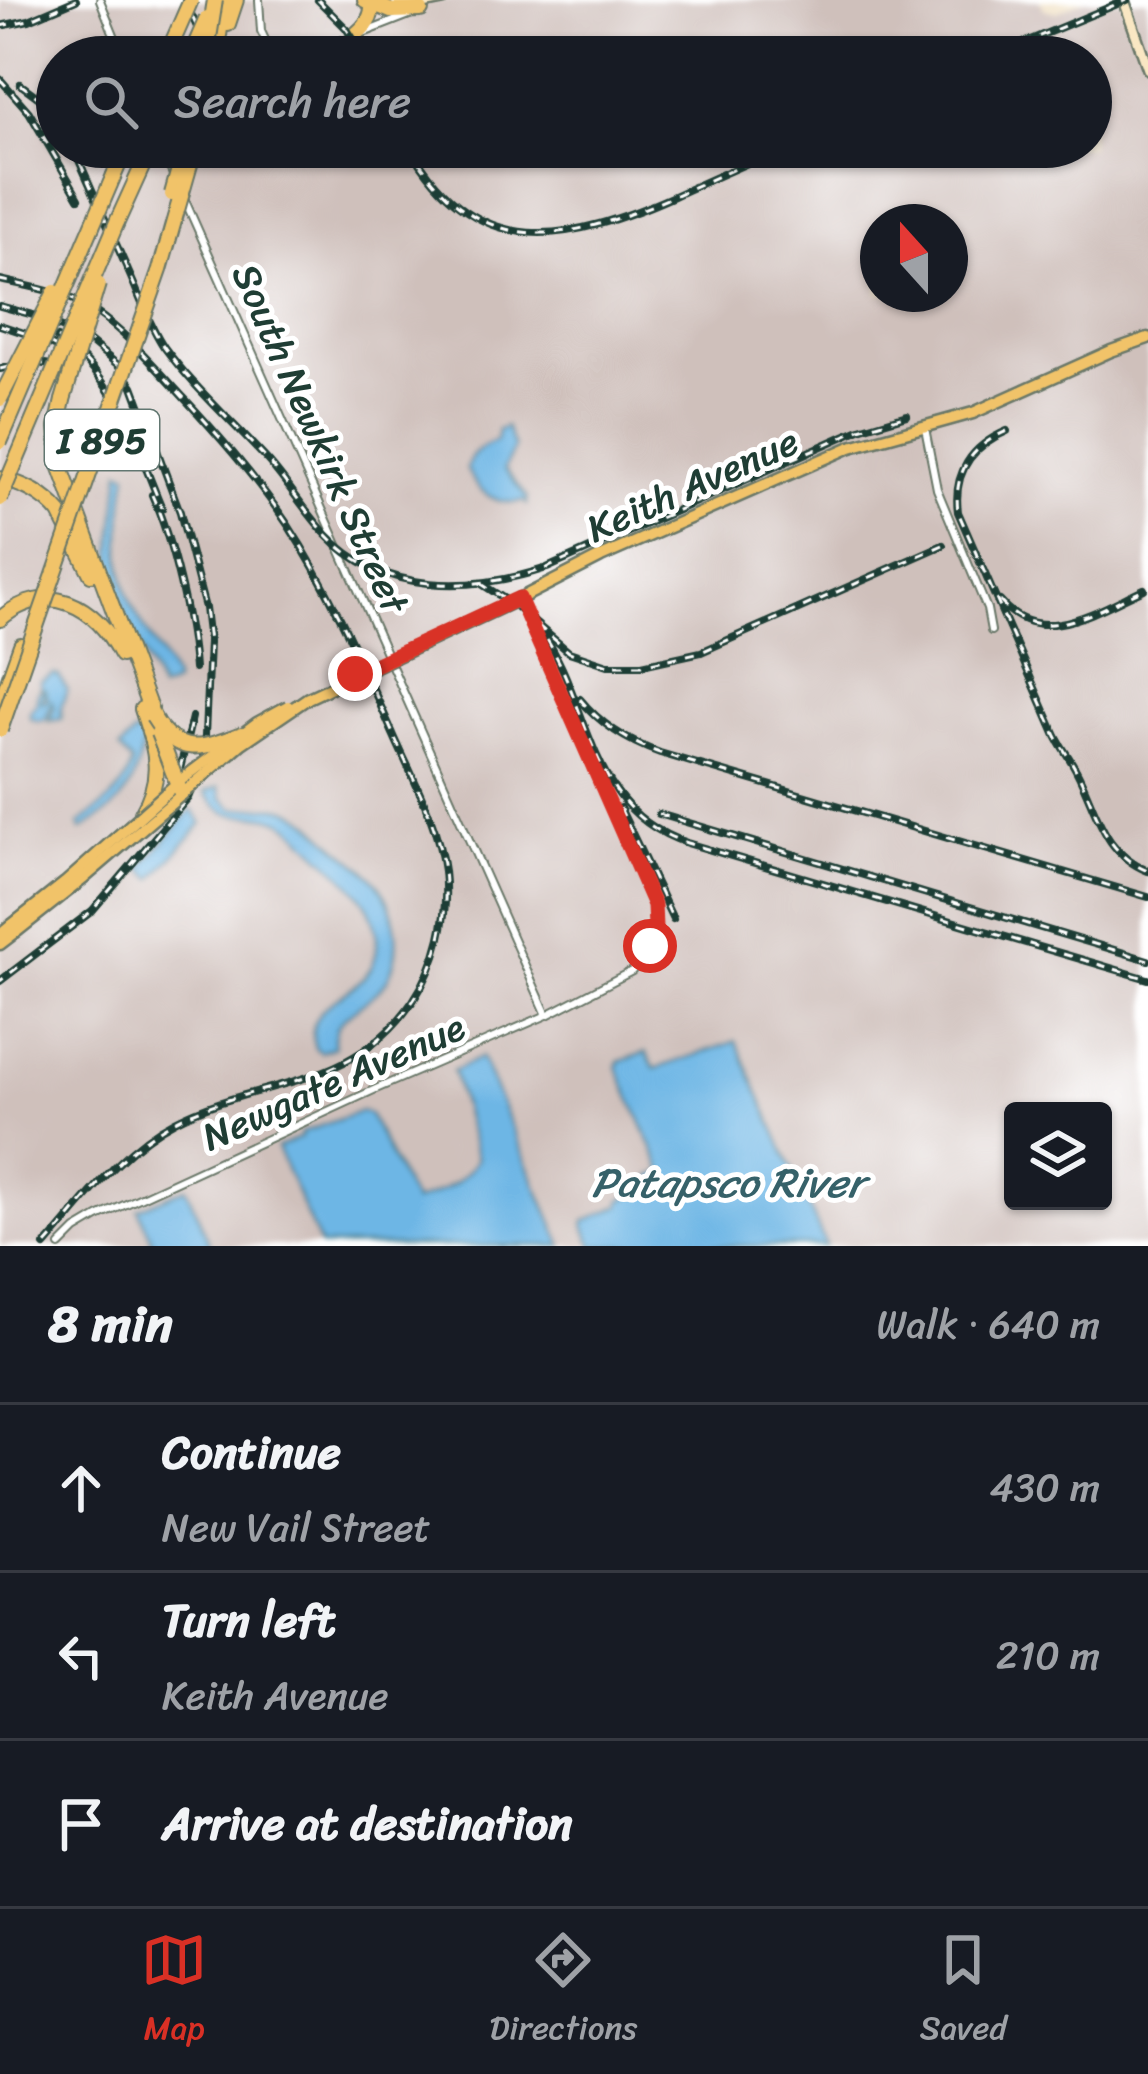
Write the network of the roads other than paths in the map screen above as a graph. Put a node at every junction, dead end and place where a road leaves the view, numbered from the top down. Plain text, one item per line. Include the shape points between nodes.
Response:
1 (100, 0) edge
2 (191, 0) edge
3 (236, 0) edge
4 (259, 0) edge
5 (395, 0) edge
6 (443, 0) edge
7 (1124, 0) edge
8 (216, 1) edge
9 (369, 2) edge
10 (421, 10) junction
11 (115, 36) edge
12 (175, 36) edge
13 (200, 36) edge
14 (214, 36) edge
15 (221, 36) edge
16 (263, 36) edge
17 (350, 36) edge
18 (354, 36) edge
19 (1148, 69) edge
20 (117, 168) edge
21 (141, 168) edge
22 (169, 168) edge
23 (179, 168) edge
24 (189, 168) edge
25 (114, 175) junction
26 (117, 222) junction
27 (1148, 335) edge
28 (0, 399) edge
29 (926, 428) junction
30 (0, 442) edge
31 (0, 479) edge
32 (0, 500) edge
33 (519, 598) junction
34 (8, 612) edge
35 (494, 612) dead end
36 (991, 632) dead end
37 (124, 644) junction
38 (21, 645) junction
39 (391, 659) junction
40 (0, 665) edge
41 (308, 698) junction
42 (0, 704) edge
43 (153, 717) junction
44 (0, 731) edge
45 (242, 734) junction
46 (154, 747) junction
47 (177, 788) junction
48 (142, 813) junction
49 (14, 928) junction
50 (0, 935) edge
51 (0, 944) edge
52 (547, 1015) junction
53 (60, 1246) edge

1 - 11 street
2 - 12 highway, bridge
3 - 15 highway
4 - 16 street
5 - 6 main road
6 - 10 main road
7 - 19 main road
8 - 13 highway, bridge
8 - 14 highway, bridge
9 - 10 highway
9 - 17 highway via 371,16
10 - 18 street
20 - 25 highway
21 - 26 highway
22 - 39 street, South Newkirk Street
23 - 38 highway, I 895, bridge
24 - 44 highway, I 895, bridge
25 - 28 highway, bridge
25 - 30 highway, bridge
26 - 32 highway, bridge
26 - 37 highway, bridge via 57,428 65,482
27 - 29 main road, Keith Avenue
29 - 33 main road, Keith Avenue via 851,447
29 - 36 street via 937,489
31 - 37 highway via 46,498 60,513
33 - 41 main road, Keith Avenue, bridge
33 - 52 street, Newgate Avenue, bridge via 655,911 650,946 632,971
34 - 46 highway, bridge via 43,599 67,601 105,628
35 - 39 street
37 - 43 highway
38 - 40 highway
38 - 42 highway, I 895, bridge
39 - 52 street, South Newkirk Street
41 - 45 main road, Keith Avenue, bridge
41 - 47 main road, Keith Avenue, bridge
43 - 45 highway, bridge via 184,746
43 - 47 highway, bridge
45 - 47 main road, Keith Avenue, bridge
46 - 47 highway, bridge
46 - 48 highway via 155,788
47 - 48 main road, Keith Avenue, bridge
47 - 49 main road, Keith Avenue, bridge via 84,878
48 - 49 main road, Keith Avenue, bridge
49 - 50 main road, Keith Avenue
49 - 51 main road, Keith Avenue
52 - 53 street, Newgate Avenue via 98,1217

